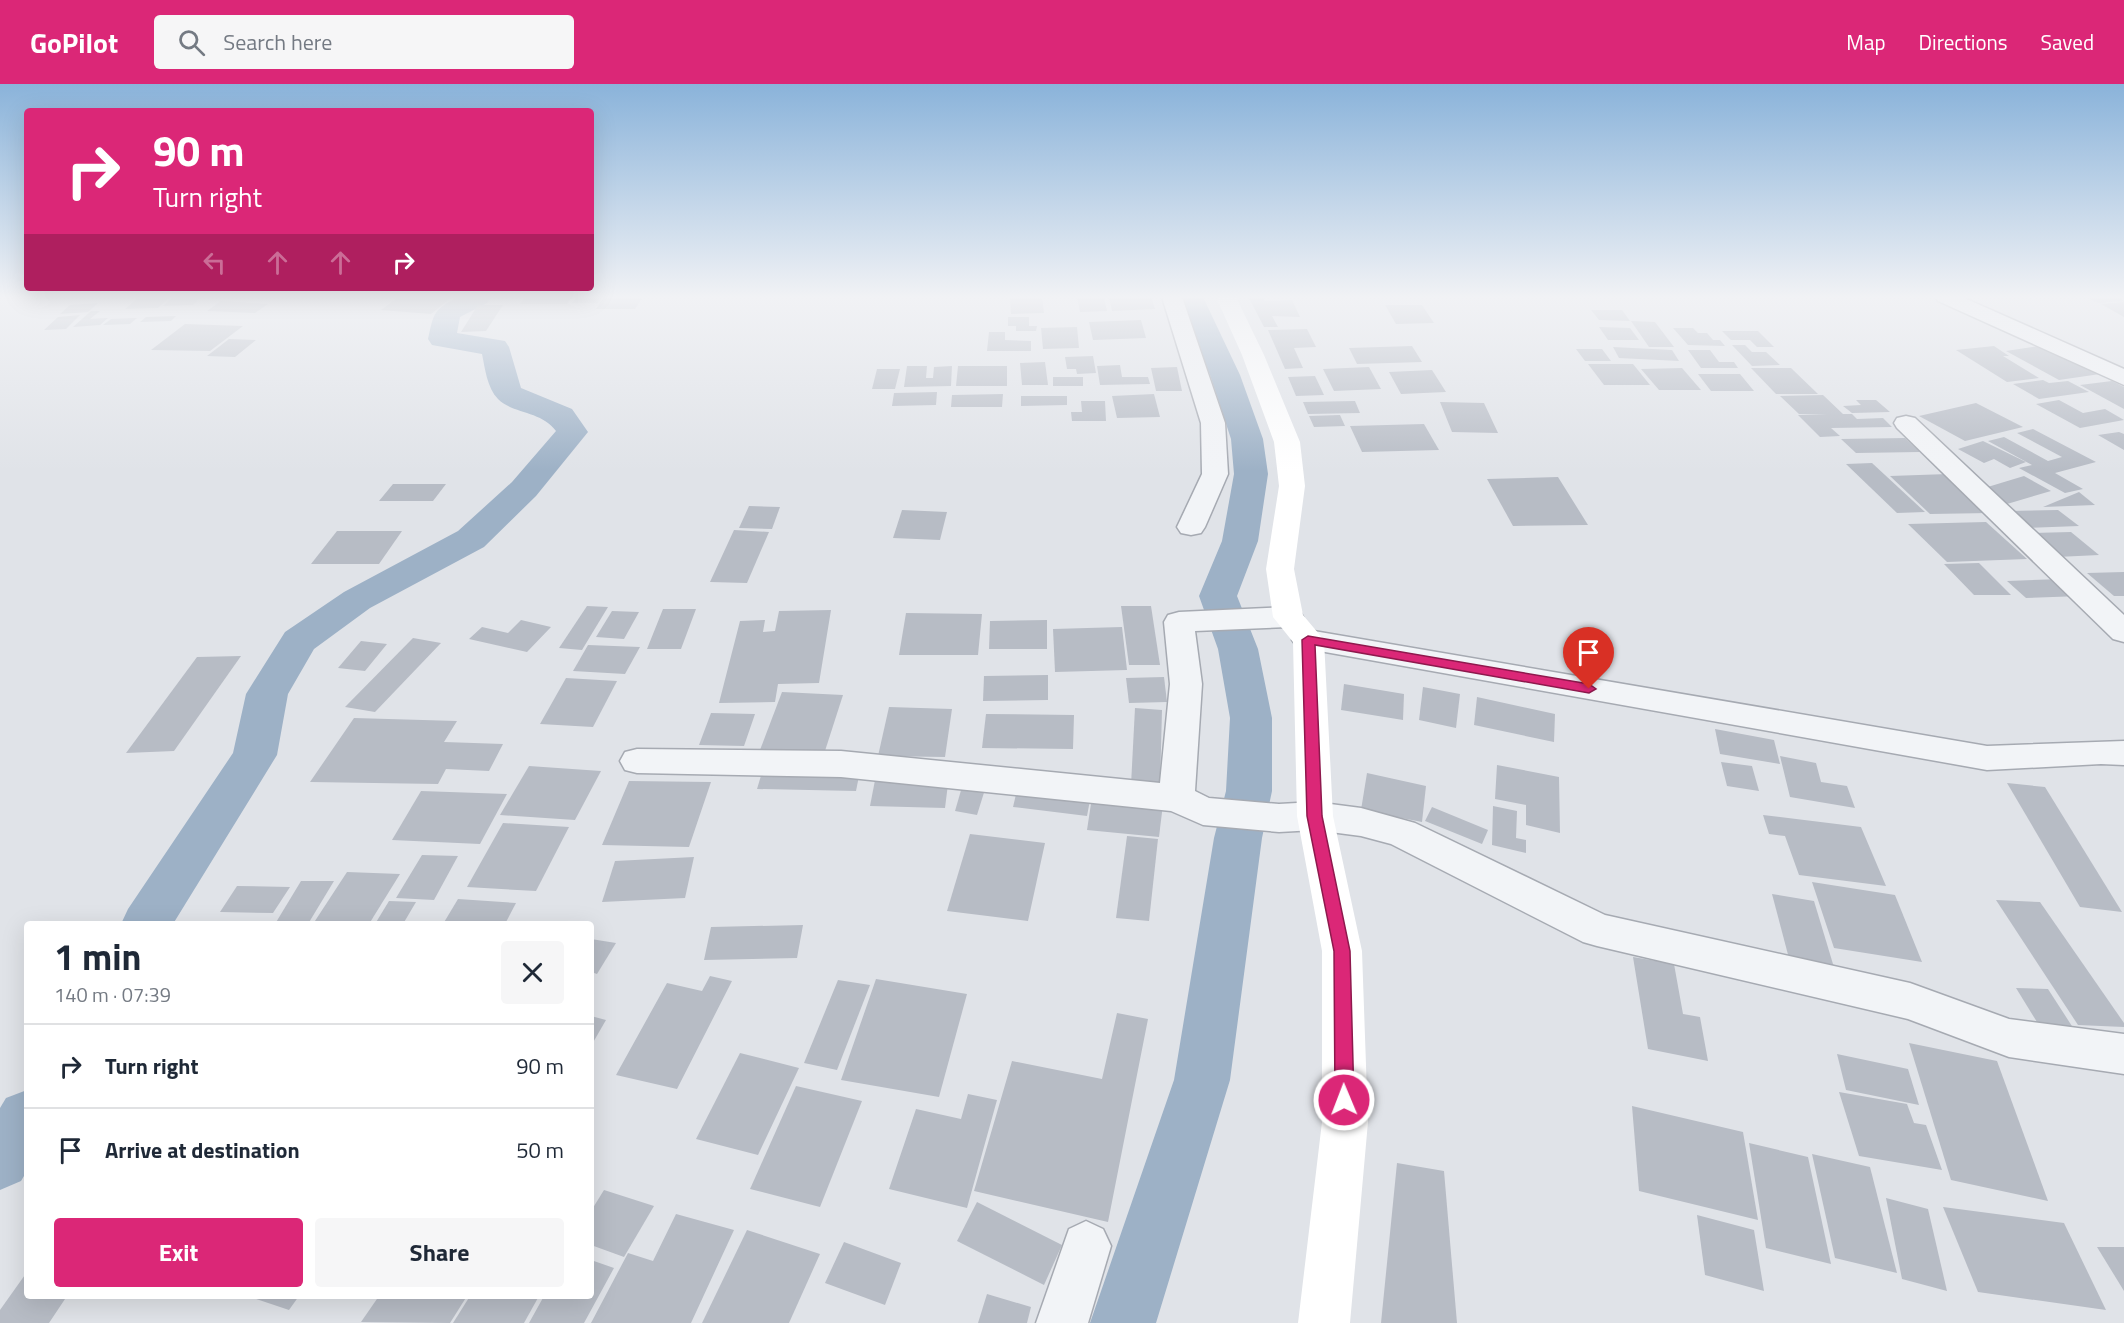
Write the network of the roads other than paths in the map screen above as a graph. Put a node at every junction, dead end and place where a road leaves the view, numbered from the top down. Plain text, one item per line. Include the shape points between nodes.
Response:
1 (1191, 355) edge
2 (1253, 355) edge
3 (2073, 355) edge
4 (2124, 378) edge
5 (1906, 423) dead end
6 (1191, 527) dead end
7 (1286, 625) junction
8 (2124, 632) edge
9 (2124, 753) edge
10 (637, 761) dead end
11 (1190, 805) junction
12 (1297, 817) junction
13 (2124, 1054) edge
14 (1086, 1246) dead end
15 (1062, 1323) edge
16 (1324, 1323) edge

1 - 6 street via 1213,423 1215,474
2 - 7 main road via 1287,442 1292,486 1280,569
3 - 4 street
5 - 8 street
7 - 9 street via 1987,758
7 - 11 street via 1179,622 1186,684
7 - 12 main road
10 - 11 street via 841,764
11 - 12 street
12 - 13 street via 1361,822 1402,833 1597,930 1910,1001 2009,1038
12 - 16 main road via 1342,951 1345,1122
14 - 15 street

